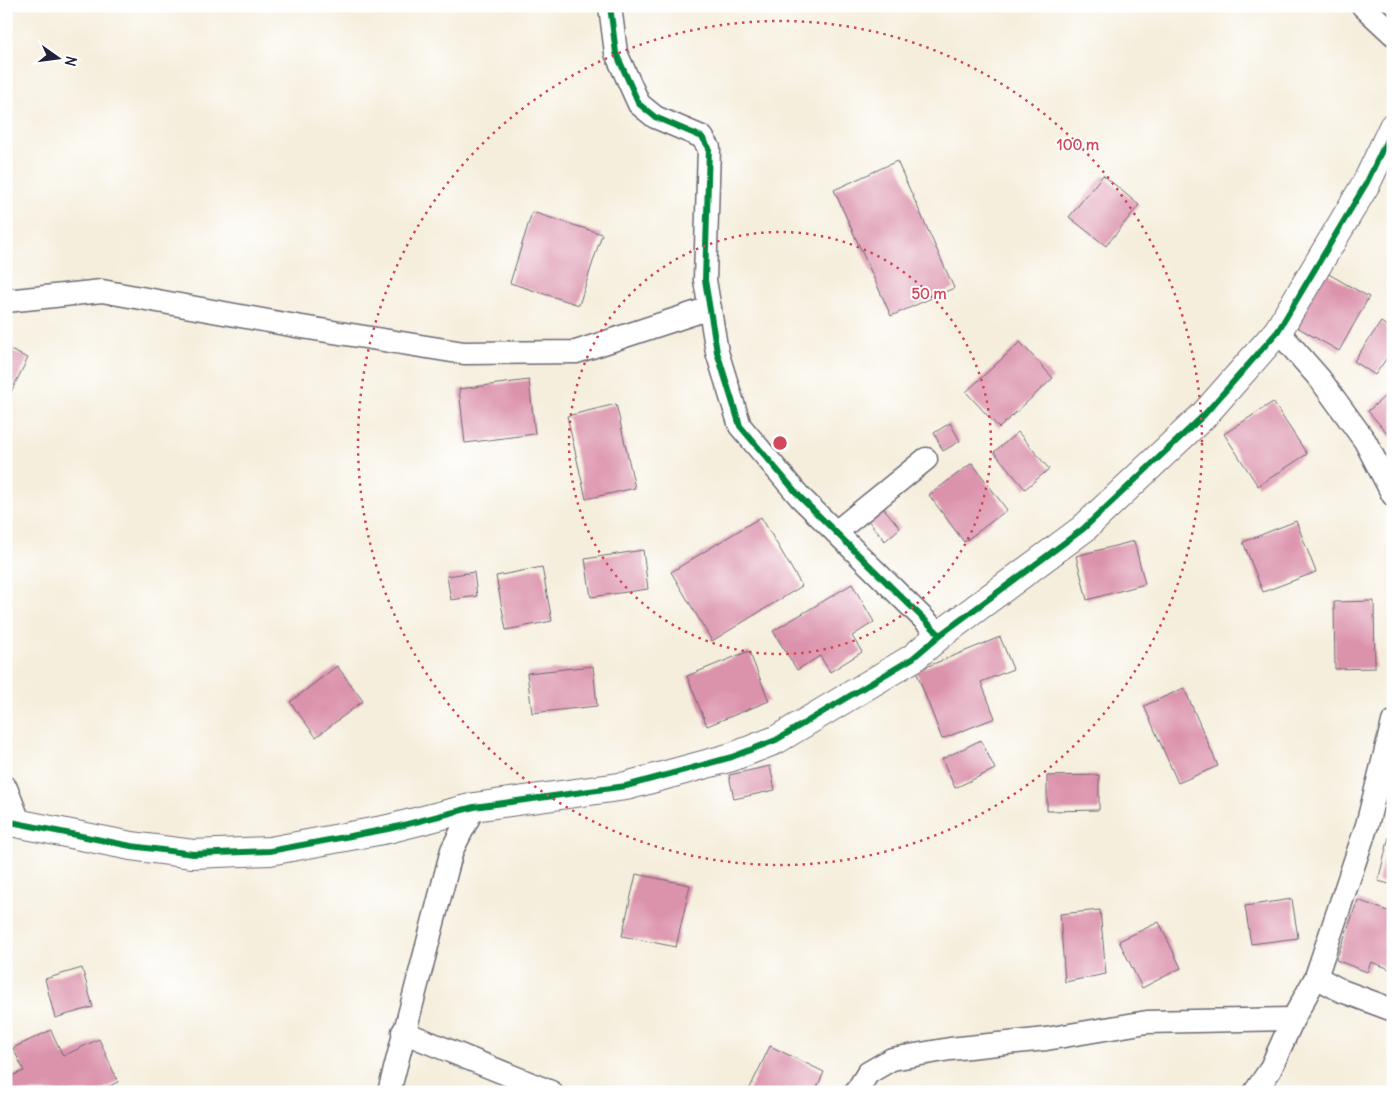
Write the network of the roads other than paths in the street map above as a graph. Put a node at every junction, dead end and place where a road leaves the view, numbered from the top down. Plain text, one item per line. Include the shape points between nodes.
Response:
1 (610, 6) edge
2 (1363, 6) edge
3 (1393, 34) edge
4 (1393, 127) edge
5 (6, 301) edge
6 (710, 308) junction
7 (1278, 331) junction
8 (926, 459) dead end
9 (1393, 495) edge
10 (836, 532) junction
11 (940, 635) junction
12 (1393, 722) edge
13 (6, 788) edge
14 (474, 807) junction
15 (436, 816) junction
16 (13, 823) edge
17 (452, 850) junction
18 (1316, 977) junction
19 (1393, 1010) edge
20 (1293, 1019) junction
21 (403, 1032) junction
22 (389, 1092) edge
23 (551, 1092) edge
24 (856, 1092) edge
25 (1255, 1092) edge

1 - 6 street via 616,52 639,104 655,117 702,137 709,148 706,280
2 - 3 street
4 - 7 street via 1366,182
5 - 6 street via 102,291 464,353 576,352
6 - 10 street via 717,352 740,426 800,497
7 - 9 street via 1320,379 1365,441
7 - 11 street via 1204,414 1083,529
8 - 10 street
10 - 11 street
11 - 14 street via 913,658 776,740 732,757 626,786
12 - 18 street via 1367,825
13 - 16 street
14 - 15 street
14 - 17 street
15 - 16 street via 388,829 270,851 193,854 131,846
15 - 17 street
17 - 21 street
18 - 19 street via 1342,991
18 - 20 street
20 - 24 street via 1146,1022 1046,1039 950,1049 892,1059 868,1073
20 - 25 street via 1270,1070
21 - 22 street
21 - 23 street

